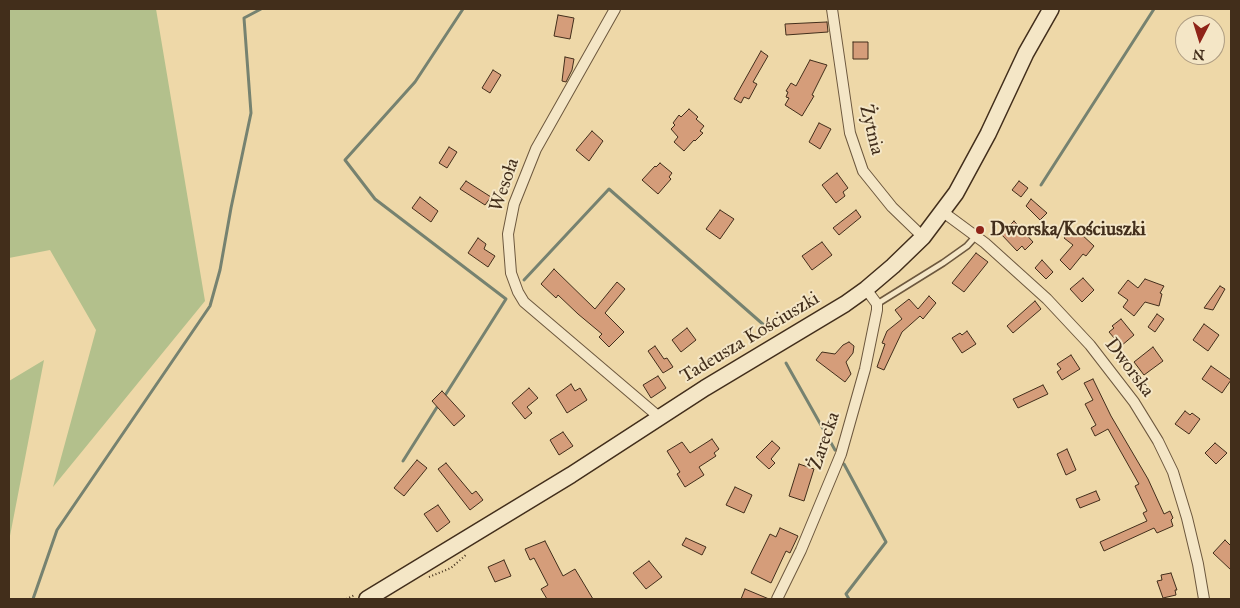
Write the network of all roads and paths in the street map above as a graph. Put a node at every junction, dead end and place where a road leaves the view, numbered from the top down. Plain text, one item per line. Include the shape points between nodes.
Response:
1 (615, 9) edge
2 (832, 9) edge
3 (1051, 9) edge
4 (943, 212) junction
5 (923, 236) junction
6 (976, 236) junction
7 (866, 289) junction
8 (877, 304) junction
9 (660, 417) junction
10 (363, 596) edge
11 (346, 599) edge
12 (777, 599) edge
13 (1204, 599) edge

1 - 9 street, Wesoła via 536,149 514,204 508,234 511,273 524,302
2 - 5 street, Żytnia via 850,133 863,171 892,207
3 - 4 main road, Tadeusza Kościuszki via 1026,53 974,163
4 - 5 main road, Tadeusza Kościuszki
4 - 6 street, Dworska
5 - 7 main road, Tadeusza Kościuszki
6 - 8 lane via 943,263
6 - 13 street, Dworska via 1028,281 1090,345 1146,421 1166,457 1182,500
7 - 8 street
7 - 9 main road, Tadeusza Kościuszki
8 - 12 street, Żarecka via 865,369 841,454
9 - 10 main road, Tadeusza Kościuszki via 571,475
10 - 11 path

